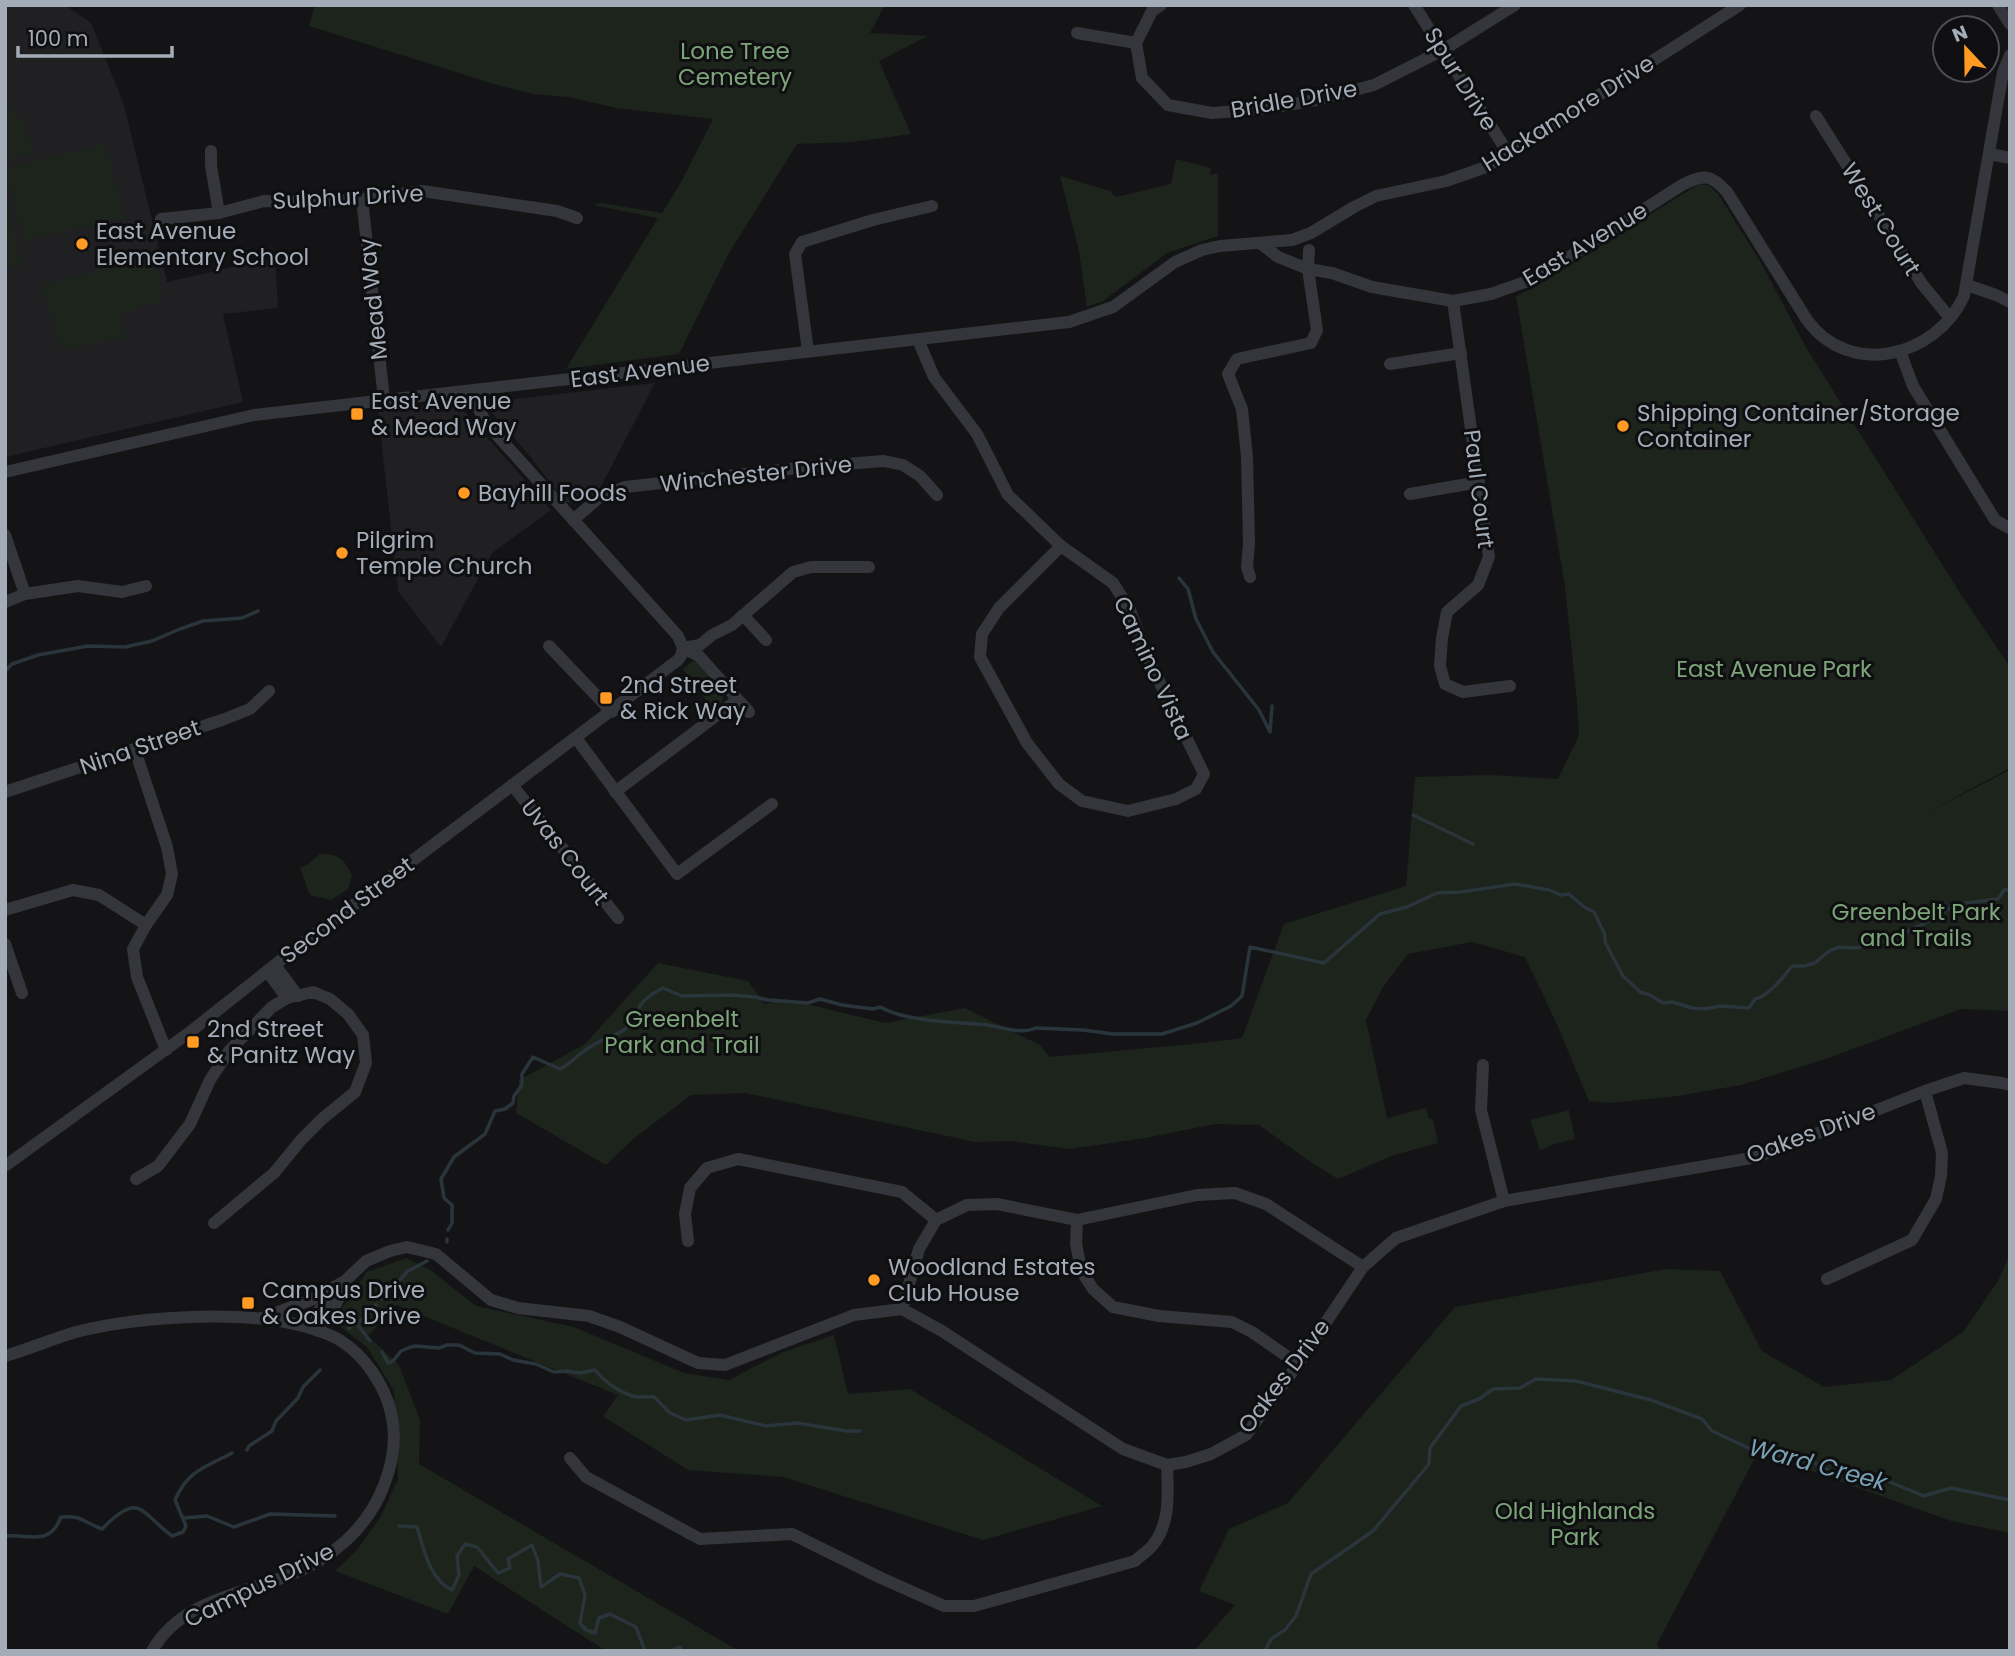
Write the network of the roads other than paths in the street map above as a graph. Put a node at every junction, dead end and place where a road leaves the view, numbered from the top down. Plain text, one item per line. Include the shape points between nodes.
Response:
1 (1161, 5) edge
2 (1414, 5) edge
3 (1515, 5) edge
4 (1740, 5) edge
5 (1998, 5) edge
6 (2010, 24) edge
7 (1077, 33) dead end
8 (1136, 43) junction
9 (1443, 50) junction
10 (2010, 55) edge
11 (1816, 116) dead end
12 (211, 151) dead end
13 (1508, 153) junction
14 (1990, 154) junction
15 (2010, 158) edge
16 (362, 199) junction
17 (932, 206) dead end
18 (219, 213) junction
19 (577, 218) dead end
20 (161, 219) dead end
21 (1311, 233) junction
22 (1260, 243) junction
23 (1309, 250) junction
24 (1308, 269) junction
25 (1332, 273) junction
26 (1967, 285) junction
27 (1453, 301) junction
28 (2010, 302) edge
29 (1950, 318) junction
30 (918, 340) junction
31 (808, 351) junction
32 (1900, 351) junction
33 (1461, 353) junction
34 (1390, 364) dead end
35 (475, 390) junction
36 (384, 399) junction
37 (5, 472) edge
38 (1479, 481) junction
39 (1410, 494) dead end
40 (937, 495) dead end
41 (573, 520) junction
42 (2009, 528) edge
43 (5, 535) edge
44 (1061, 546) junction
45 (869, 567) dead end
46 (1250, 577) dead end
47 (146, 586) dead end
48 (25, 594) junction
49 (5, 602) edge
50 (743, 615) junction
51 (766, 640) dead end
52 (549, 646) dead end
53 (683, 648) junction
54 (1510, 687) dead end
55 (269, 691) dead end
56 (737, 700) junction
57 (612, 712) junction
58 (749, 712) dead end
59 (576, 738) junction
60 (135, 750) junction
61 (512, 785) junction
62 (5, 792) edge
63 (615, 792) junction
64 (772, 804) dead end
65 (5, 910) edge
66 (618, 918) dead end
67 (146, 925) junction
68 (5, 944) edge
69 (271, 968) junction
70 (22, 993) dead end
71 (292, 997) junction
72 (166, 1050) junction
73 (1483, 1065) dead end
74 (2010, 1086) edge
75 (1925, 1091) junction
76 (5, 1166) edge
77 (136, 1179) dead end
78 (1504, 1201) junction
79 (936, 1220) junction
80 (1077, 1220) junction
81 (214, 1223) dead end
82 (688, 1241) dead end
83 (1363, 1267) junction
84 (1828, 1279) dead end
85 (345, 1281) junction
86 (331, 1290) junction
87 (902, 1308) junction
88 (262, 1318) junction
89 (314, 1329) junction
90 (5, 1356) edge
91 (1298, 1364) junction
92 (570, 1458) dead end
93 (1167, 1465) junction
94 (152, 1651) edge

1 - 8 street via 1152,11
2 - 9 street, Spur Drive
3 - 9 street, Bridle Drive
4 - 13 street, Hackamore Drive
5 - 6 street
7 - 8 street
8 - 9 street, Bridle Drive via 1142,78 1168,105 1212,113 1317,100 1374,85
9 - 13 street, Spur Drive
10 - 14 street
11 - 29 street, West Court via 1922,284
12 - 18 street
13 - 21 street, Hackamore Drive via 1486,167 1446,181 1376,196
14 - 15 street
14 - 26 street
16 - 18 street, Sulphur Drive via 264,201
16 - 19 street, Sulphur Drive via 422,191
16 - 36 street, Mead Way
17 - 31 street via 802,242 795,254
18 - 20 street, Sulphur Drive
21 - 22 street, East Avenue
21 - 23 street
22 - 24 street, East Avenue via 1278,257
22 - 30 street, East Avenue via 1220,246 1188,255 1113,307 1069,322
23 - 24 street
23 - 25 street, East Avenue
24 - 25 street, East Avenue
24 - 46 street via 1317,330 1311,343 1237,359 1228,374 1241,408 1247,457
25 - 27 street, East Avenue via 1372,287
26 - 28 street
26 - 29 street
27 - 32 street, East Avenue via 1536,278 1682,185 1710,177 1727,192 1819,333 1862,354
27 - 33 street, Paul Court
29 - 32 street via 1928,338
30 - 31 street, East Avenue
30 - 44 street, Camino Vista via 934,377 977,434 1008,495
31 - 35 street, East Avenue
32 - 42 street via 1913,386 1995,520
33 - 34 street
33 - 38 street, Paul Court
35 - 36 street, East Avenue
35 - 41 street via 486,423
36 - 37 street, East Avenue via 254,415
38 - 39 street
38 - 54 street, Paul Court via 1489,557 1478,585 1447,612 1440,666 1445,684 1463,692
40 - 41 street, Winchester Drive via 903,466 884,461 625,487 601,496
41 - 53 street via 678,636
43 - 48 street
44 - 44 street, Camino Vista via 999,607 982,634 980,657 1027,743 1059,784 1082,801 1128,811 1196,789 1204,774 1146,654 1130,610 1112,583
45 - 50 street via 811,567 793,572
47 - 48 street via 122,592 78,586
48 - 49 street
50 - 51 street
50 - 53 street via 700,645
52 - 57 street
53 - 56 street via 699,656
53 - 57 street, Second Street via 678,660
55 - 60 street, Nina Street via 250,709
56 - 58 street
56 - 63 street
57 - 59 street, Second Street
59 - 61 street, Second Street
59 - 63 street
60 - 62 street, Nina Street
60 - 67 street via 172,874 167,895
61 - 66 street, Uvas Court
61 - 69 street, Second Street
63 - 64 street via 677,874
65 - 67 street via 73,890 99,895
67 - 72 street via 133,949 137,976
68 - 70 street
69 - 71 street
69 - 72 street, Second Street
71 - 77 street via 272,1007 229,1051 190,1124 158,1166
71 - 81 street via 313,992 348,1014 363,1035 366,1063 355,1092 301,1140 274,1173
72 - 76 street, Second Street
73 - 78 street via 1481,1110
74 - 75 street, Oakes Drive via 1964,1078
75 - 78 street, Oakes Drive via 1757,1157
75 - 84 street via 1942,1153 1936,1199 1912,1240
78 - 83 street, Oakes Drive via 1396,1238
79 - 80 street via 967,1205 997,1204
79 - 82 street via 902,1192 737,1159 707,1168 690,1188 685,1214
79 - 87 street via 919,1249
80 - 83 street via 1197,1195 1235,1193 1266,1204
80 - 91 street via 1076,1244 1084,1275 1113,1307 1232,1322
83 - 91 street, Oakes Drive
85 - 86 street
85 - 87 street via 366,1261 407,1247 436,1254 491,1300 518,1308 589,1316 698,1363 724,1365 854,1315
85 - 89 street via 329,1317
86 - 88 street
86 - 89 street
87 - 93 street via 1123,1449
88 - 89 street, Campus Drive
88 - 90 street, Campus Drive via 142,1321 76,1332
89 - 94 street, Campus Drive via 341,1341 362,1359 388,1402 395,1428 393,1452 377,1503 341,1546 318,1562 190,1612
91 - 93 street, Oakes Drive via 1246,1435 1211,1454
92 - 93 street via 586,1477 700,1539 792,1534 944,1606 974,1606 1135,1561 1153,1545 1164,1524 1169,1500

